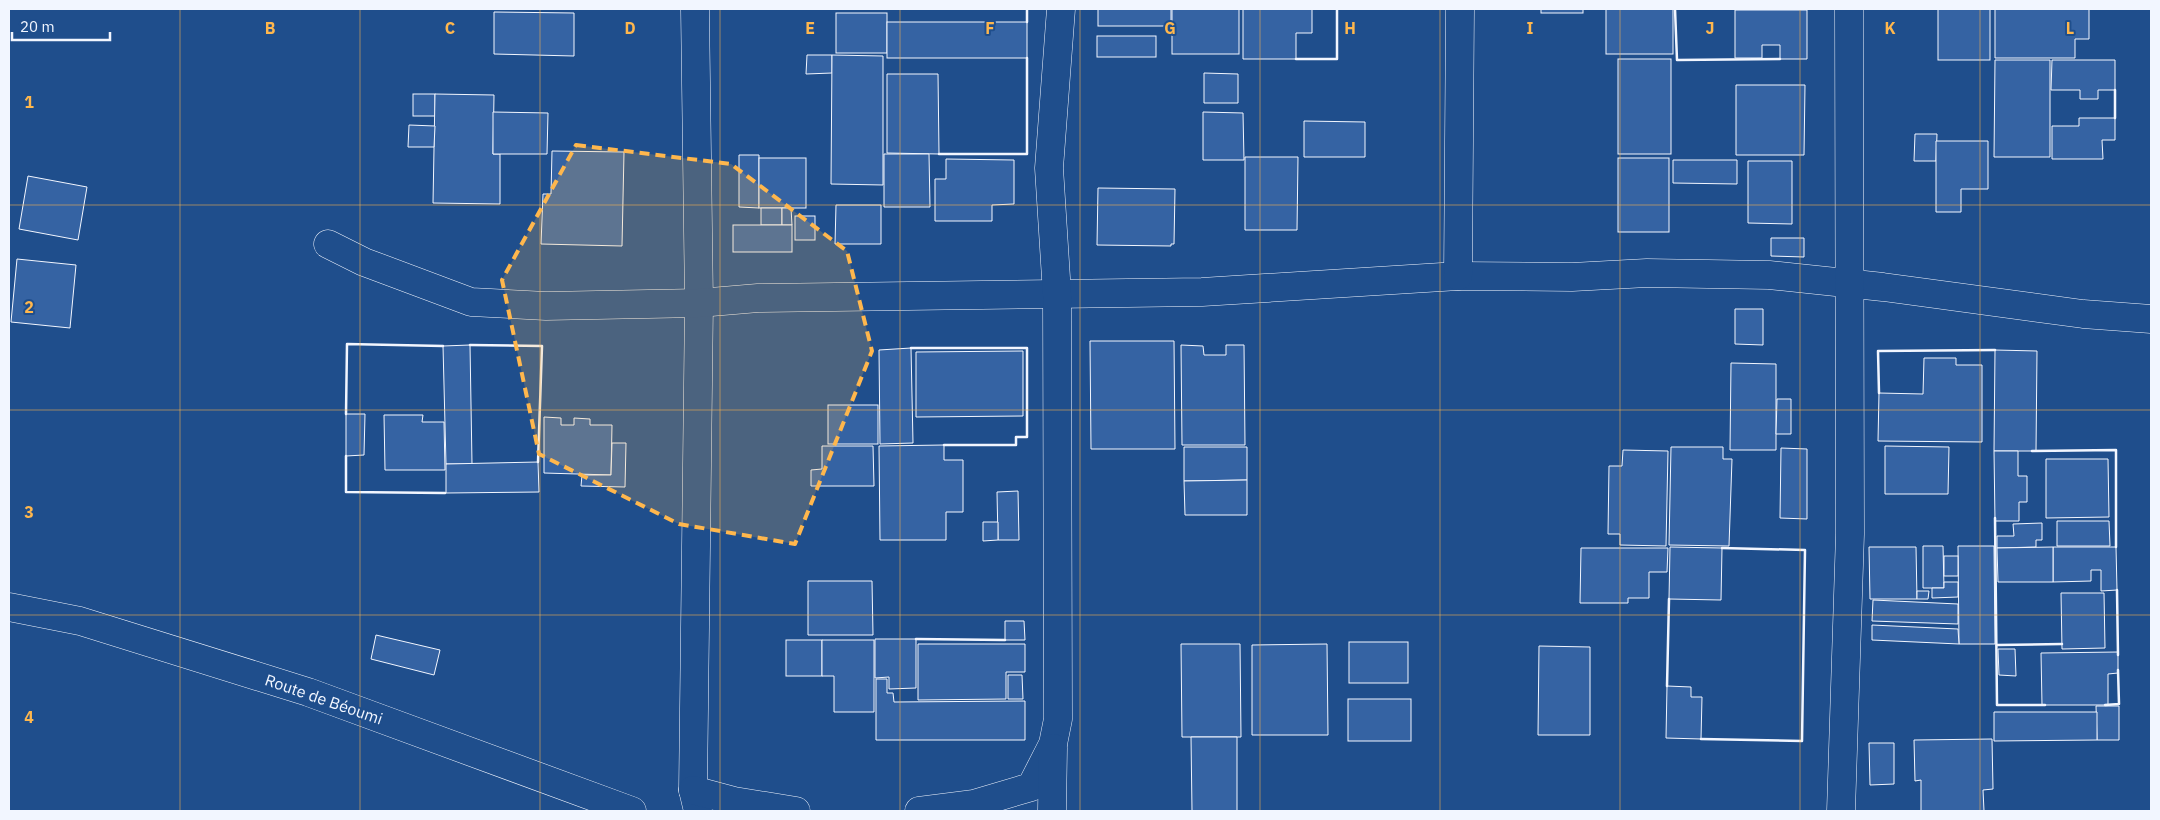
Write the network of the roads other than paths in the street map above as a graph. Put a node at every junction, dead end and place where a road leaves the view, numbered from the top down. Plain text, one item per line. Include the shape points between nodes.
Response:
1 (696, 9) edge
2 (1060, 9) edge
3 (1460, 9) edge
4 (1849, 9) edge
5 (328, 244) dead end
6 (1458, 276) junction
7 (1849, 284) junction
8 (1058, 294) junction
9 (699, 303) junction
10 (2151, 320) edge
11 (9, 607) edge
12 (1053, 744) junction
13 (696, 801) edge
14 (632, 811) edge
15 (796, 811) edge
16 (919, 811) edge
17 (1052, 811) edge
18 (1841, 811) edge

1 - 9 street
2 - 8 street via 1049,168
3 - 6 street
4 - 7 street
5 - 9 street via 364,262 471,302 546,306
6 - 7 street via 1769,275
6 - 8 street via 1202,292
7 - 10 street
7 - 18 street via 1850,534
8 - 9 street via 758,298
8 - 12 street via 1060,641 1058,719
9 - 13 street
11 - 14 street, Route de Béoumi via 80,621 308,692
12 - 16 street via 1031,787 974,804
12 - 17 street
13 - 15 street via 734,801

